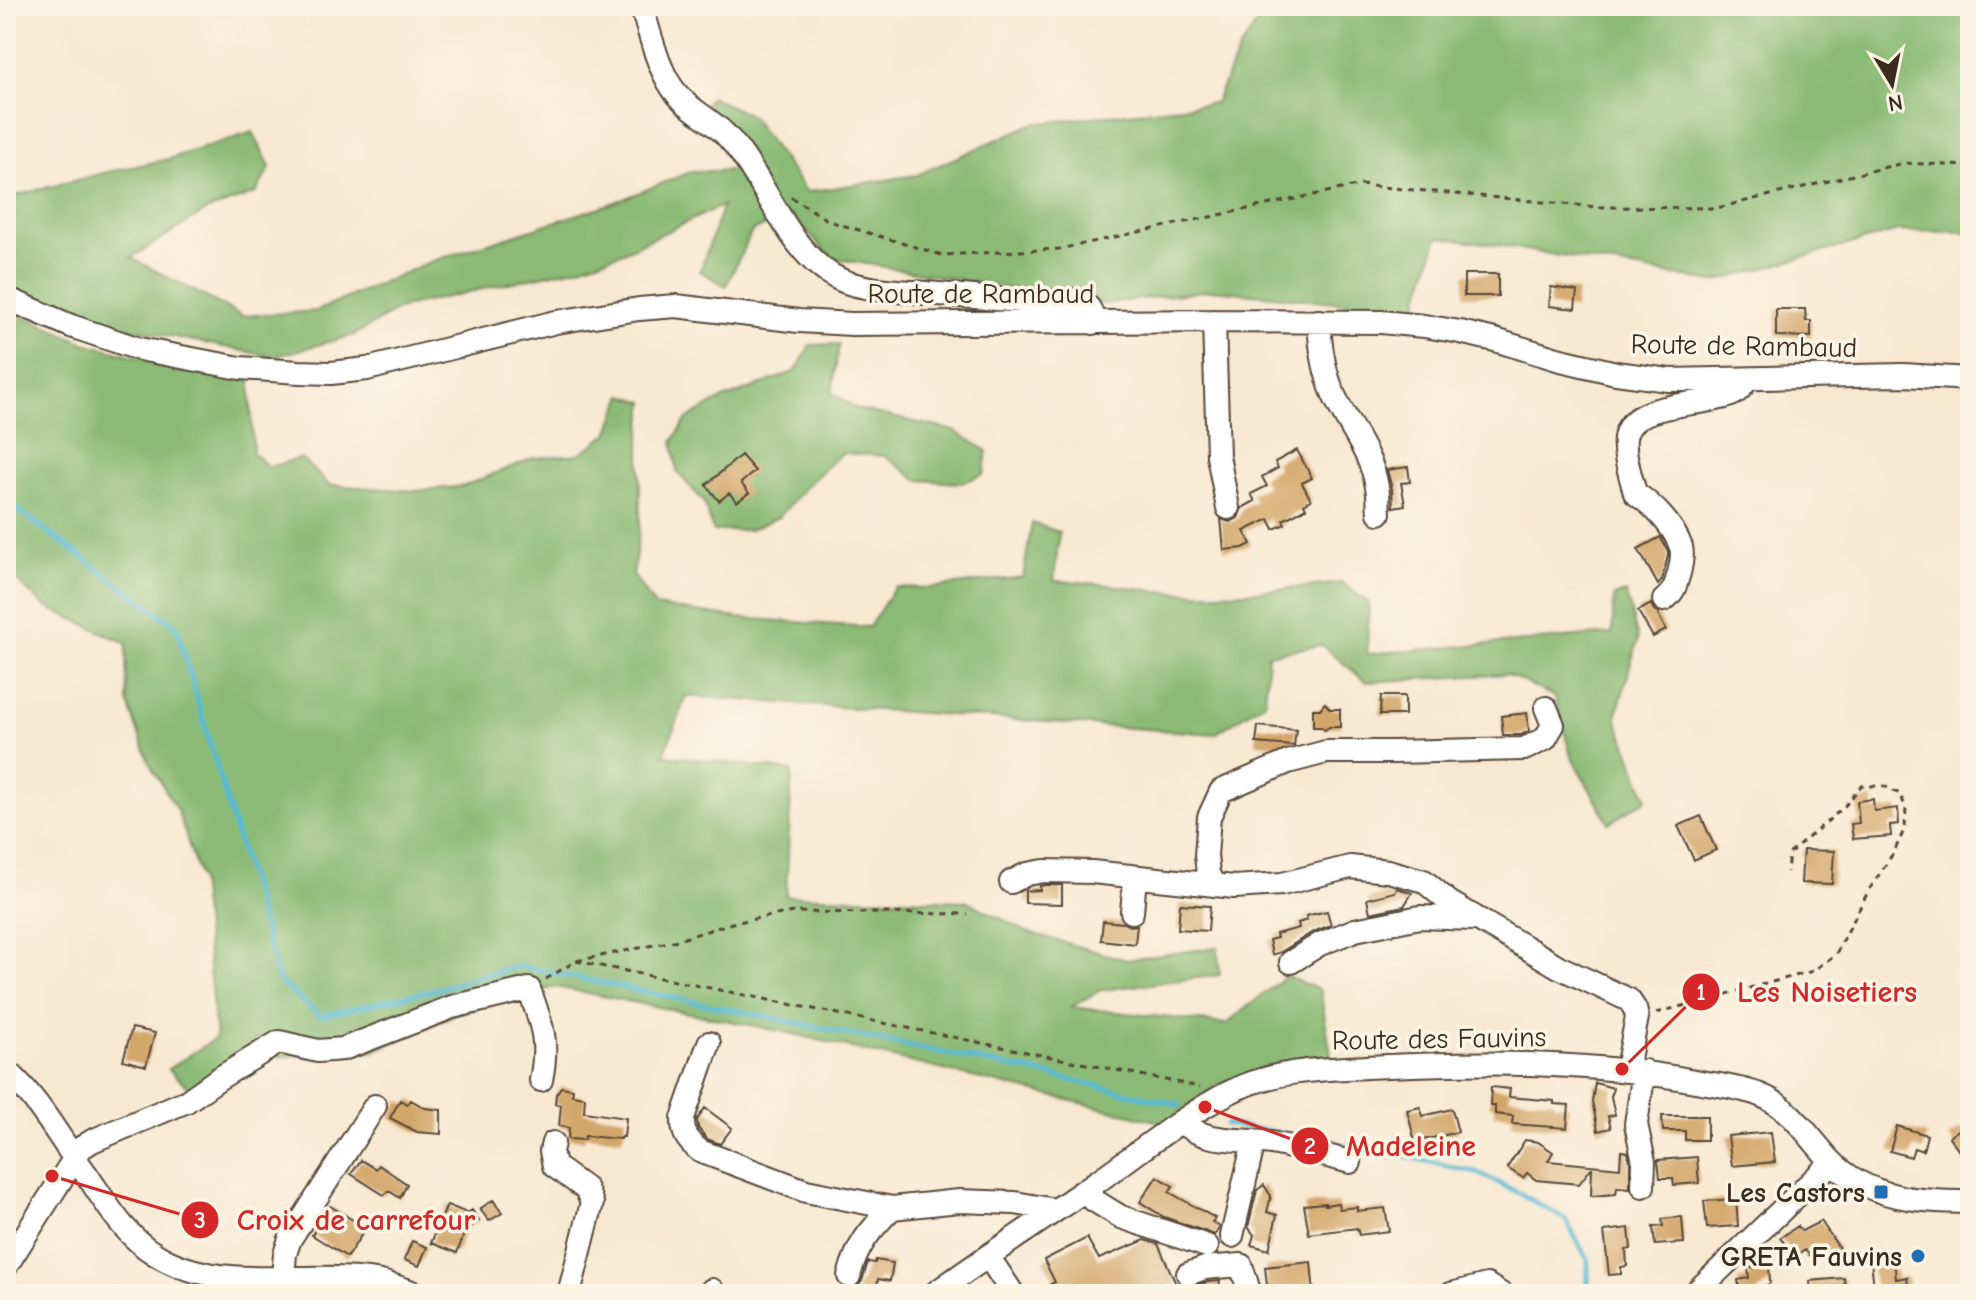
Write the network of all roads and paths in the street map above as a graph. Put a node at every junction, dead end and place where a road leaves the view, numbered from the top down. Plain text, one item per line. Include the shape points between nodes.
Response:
1 (641, 6) edge
2 (1970, 166) edge
3 (756, 175) junction
4 (6, 298) edge
5 (1214, 321) junction
6 (1319, 321) junction
7 (1093, 323) junction
8 (1748, 379) junction
9 (1970, 379) edge
10 (1228, 508) dead end
11 (1379, 513) dead end
12 (1664, 600) dead end
13 (1546, 708) dead end
14 (1787, 872) dead end
15 (1135, 877) junction
16 (1011, 882) dead end
17 (1214, 885) junction
18 (1132, 912) dead end
19 (968, 914) dead end
20 (1478, 919) junction
21 (576, 961) junction
22 (1291, 962) dead end
23 (547, 979) dead end
24 (1637, 1017) junction
25 (709, 1043) dead end
26 (6, 1070) edge
27 (1636, 1070) junction
28 (541, 1080) dead end
29 (1229, 1093) junction
30 (375, 1106) dead end
31 (1181, 1122) junction
32 (1254, 1141) junction
33 (553, 1143) dead end
34 (74, 1158) junction
35 (1350, 1162) dead end
36 (1832, 1162) junction
37 (1643, 1186) dead end
38 (1082, 1193) junction
39 (1970, 1202) edge
40 (892, 1208) junction
41 (1055, 1210) junction
42 (1232, 1236) dead end
43 (1207, 1246) dead end
44 (988, 1256) junction
45 (6, 1266) edge
46 (1188, 1274) dead end
47 (849, 1276) dead end
48 (283, 1277) junction
49 (323, 1277) junction
50 (339, 1294) edge
51 (417, 1294) edge
52 (569, 1294) edge
53 (934, 1294) edge
54 (1013, 1294) edge
55 (1250, 1294) edge
56 (1451, 1294) edge
57 (1501, 1294) edge
58 (1694, 1294) edge

1 - 3 street via 671,87 725,134
2 - 3 path via 1903,163 1717,208 1597,207 1360,185 1059,249 942,255 829,221
3 - 7 street via 801,247 841,280 878,289 1045,303 1079,300 1088,305
4 - 7 street, Route de Rambaud via 139,349 240,368 331,373 600,313 676,306 852,324
5 - 6 street, Route de Rambaud
5 - 7 street, Route de Rambaud
5 - 10 street via 1218,456
6 - 8 street, Route de Rambaud via 1436,328 1616,373 1669,380
6 - 11 street via 1324,365 1367,457
8 - 9 street, Route de Rambaud
8 - 12 street via 1734,394 1653,411 1636,417 1628,427 1626,459 1635,493 1652,505 1682,549 1673,592
13 - 17 street via 1553,725 1545,739 1524,749 1326,752 1221,791 1209,817 1206,855
14 - 24 path via 1789,854 1861,786 1884,786 1900,794 1905,828 1836,954 1813,971
15 - 16 street via 1044,871
15 - 17 street
15 - 18 street
17 - 20 street via 1282,884 1350,867 1388,871 1424,881
19 - 21 path via 793,912
20 - 22 street via 1420,917 1355,930
20 - 24 street via 1559,967 1629,1000
21 - 23 path
21 - 29 path
24 - 27 street
25 - 40 street via 683,1118 690,1143 806,1191
26 - 34 street via 37,1103
27 - 29 street, Route des Fauvins via 1465,1062 1307,1070
27 - 36 street, Route des Fauvins via 1761,1096 1787,1112
27 - 37 street
28 - 34 street via 544,1030 529,989 452,1007 343,1049 318,1051 279,1042 187,1101 92,1141
29 - 31 street, Route des Fauvins
30 - 48 street via 290,1239
31 - 32 street via 1205,1137
31 - 38 street, Route des Fauvins
32 - 35 street
32 - 42 street
33 - 52 street via 554,1166 586,1189 592,1203
34 - 45 street
34 - 48 street via 114,1216 155,1254 221,1277
36 - 39 street, Route des Fauvins via 1881,1192 1918,1201
36 - 58 street
38 - 41 street, Route des Fauvins
38 - 43 street via 1121,1217
40 - 41 street via 959,1201
40 - 47 street via 854,1256
41 - 44 street, Route des Fauvins
44 - 53 street, Route des Fauvins
44 - 54 street
46 - 55 street via 1241,1265
48 - 49 street
49 - 50 street
49 - 51 street via 378,1282
56 - 57 street via 1487,1285

